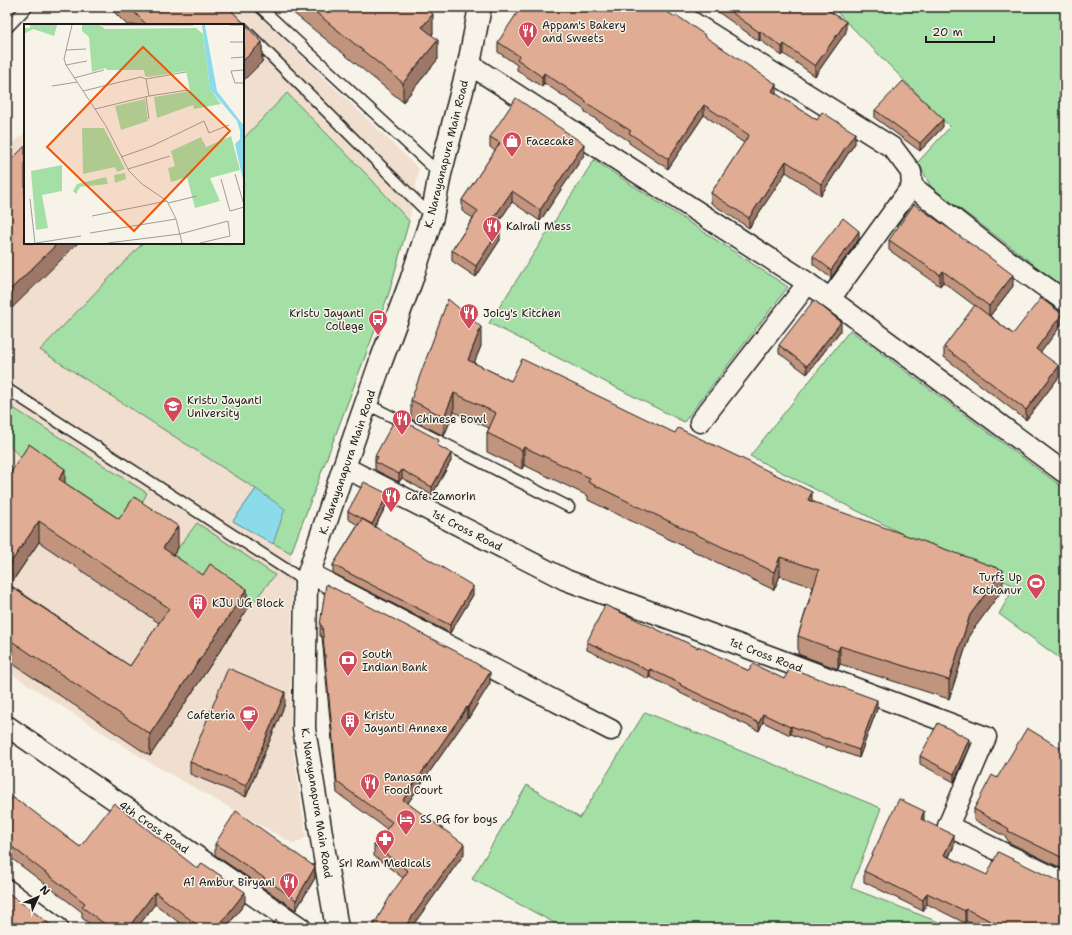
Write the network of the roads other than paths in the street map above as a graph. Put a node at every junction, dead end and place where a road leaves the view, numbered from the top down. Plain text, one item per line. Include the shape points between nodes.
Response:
1 (27, 7) edge
2 (260, 7) edge
3 (480, 7) edge
4 (668, 7) edge
5 (7, 28) edge
6 (244, 29) edge
7 (469, 64) junction
8 (440, 174) junction
9 (912, 186) junction
10 (432, 216) junction
11 (808, 283) junction
12 (830, 299) junction
13 (1065, 301) edge
14 (7, 389) edge
15 (367, 404) junction
16 (700, 422) dead end
17 (344, 467) junction
18 (1065, 473) edge
19 (569, 507) dead end
20 (308, 577) junction
21 (7, 726) edge
22 (611, 730) dead end
23 (1065, 883) edge
24 (7, 890) edge
25 (58, 928) edge
26 (300, 928) edge
27 (337, 928) edge

1 - 5 lane
2 - 8 lane
3 - 7 street, K. Narayanapura Main Road
4 - 9 street via 893,148 911,172
6 - 10 lane
7 - 8 street, K. Narayanapura Main Road
7 - 11 street
8 - 10 street, K. Narayanapura Main Road
9 - 12 street
9 - 13 street via 1000,255
10 - 15 street, K. Narayanapura Main Road
11 - 12 street
11 - 16 street
12 - 18 street
14 - 20 lane
15 - 17 street, K. Narayanapura Main Road
15 - 19 lane
17 - 20 street, K. Narayanapura Main Road
17 - 23 street, 1st Cross Road via 566,580 986,737 948,826
20 - 22 street
20 - 27 street, K. Narayanapura Main Road via 304,729
21 - 26 street, 4th Cross Road
24 - 25 street

